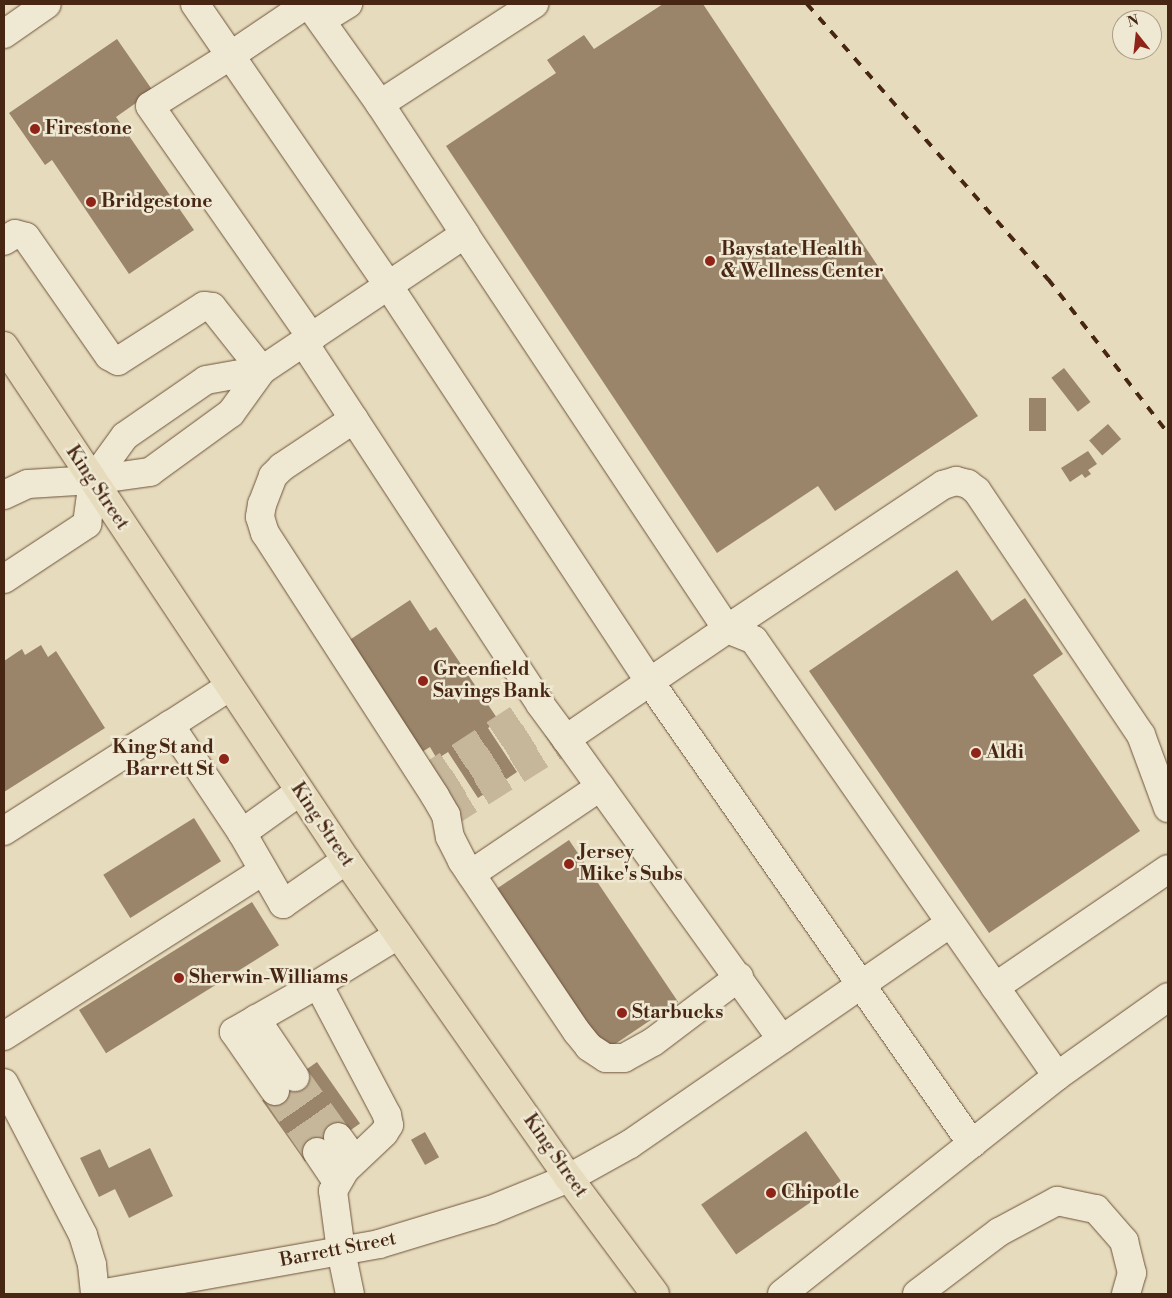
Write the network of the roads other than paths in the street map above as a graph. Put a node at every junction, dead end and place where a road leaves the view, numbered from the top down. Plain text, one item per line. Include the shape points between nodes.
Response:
1 (47, 4) edge
2 (195, 4) edge
3 (348, 4) edge
4 (534, 4) edge
5 (313, 9) edge
6 (4, 34) edge
7 (230, 56) junction
8 (380, 104) junction
9 (465, 234) junction
10 (4, 242) edge
11 (388, 285) junction
12 (308, 340) junction
13 (4, 346) edge
14 (262, 370) junction
15 (354, 419) junction
16 (93, 480) junction
17 (4, 495) edge
18 (4, 579) edge
19 (727, 629) junction
20 (650, 682) junction
21 (229, 687) junction
22 (170, 725) junction
23 (566, 739) junction
24 (600, 787) junction
25 (300, 792) junction
26 (1168, 808) edge
27 (4, 832) edge
28 (242, 833) junction
29 (346, 860) junction
30 (1168, 869) edge
31 (263, 871) junction
32 (471, 874) junction
33 (950, 923) junction
34 (398, 935) junction
35 (739, 977) junction
36 (318, 984) junction
37 (862, 984) junction
38 (994, 987) junction
39 (1168, 997) edge
40 (4, 1036) edge
41 (782, 1040) junction
42 (1057, 1076) junction
43 (4, 1082) edge
44 (285, 1084) tunnel mouth
45 (972, 1144) junction
46 (354, 1159) junction
47 (569, 1178) junction
48 (337, 1182) junction
49 (341, 1251) junction
50 (1127, 1293) edge
51 (95, 1294) edge
52 (99, 1294) edge
53 (350, 1294) edge
54 (655, 1294) edge
55 (782, 1294) edge
56 (917, 1294) edge

1 - 6 street
2 - 7 street
3 - 5 street
4 - 8 street
5 - 7 street
5 - 8 street
7 - 11 street
7 - 12 street via 150,106
8 - 9 street
9 - 11 street
9 - 19 street
10 - 14 street via 15,234 26,237 109,356 118,361 204,306 212,307
11 - 12 street
11 - 20 street
12 - 14 street
12 - 15 street
13 - 16 main road, King Street
14 - 16 street via 206,380 126,436
14 - 16 street via 231,413 150,472
15 - 23 street
15 - 32 street via 273,476 264,494 260,517 276,552 435,796 446,815 456,850
16 - 17 street via 28,484
16 - 18 street via 87,524
16 - 21 main road, King Street
19 - 20 street
19 - 26 street via 943,486 956,481 968,484 977,492 1141,735
19 - 33 street via 754,640
20 - 23 street
20 - 37 street
21 - 22 street
21 - 25 main road, King Street
22 - 27 street
22 - 28 street
23 - 24 street
24 - 32 street
24 - 35 street
25 - 28 street
25 - 29 main road, King Street
28 - 31 street
29 - 31 street via 283,904
29 - 34 main road, King Street
30 - 38 street
31 - 40 street
32 - 35 street via 577,1032 606,1058 624,1058 653,1042
33 - 37 street, Barrett Street
33 - 38 street
34 - 36 street
34 - 47 main road, King Street
35 - 41 street
36 - 44 street via 245,1026
36 - 46 street via 387,1115 389,1125 384,1133
37 - 41 street, Barrett Street
37 - 45 street
38 - 42 street
39 - 42 street
41 - 47 street, Barrett Street via 630,1144
42 - 45 street
43 - 51 street via 83,1236 92,1265
45 - 55 street
46 - 48 street
46 - 48 street via 328,1145
47 - 49 street, Barrett Street via 491,1210 379,1244
47 - 54 main road, King Street
48 - 49 street via 333,1202
49 - 52 street, Barrett Street
49 - 53 street
50 - 56 street via 1132,1273 1124,1241 1096,1209 1057,1201 999,1232

